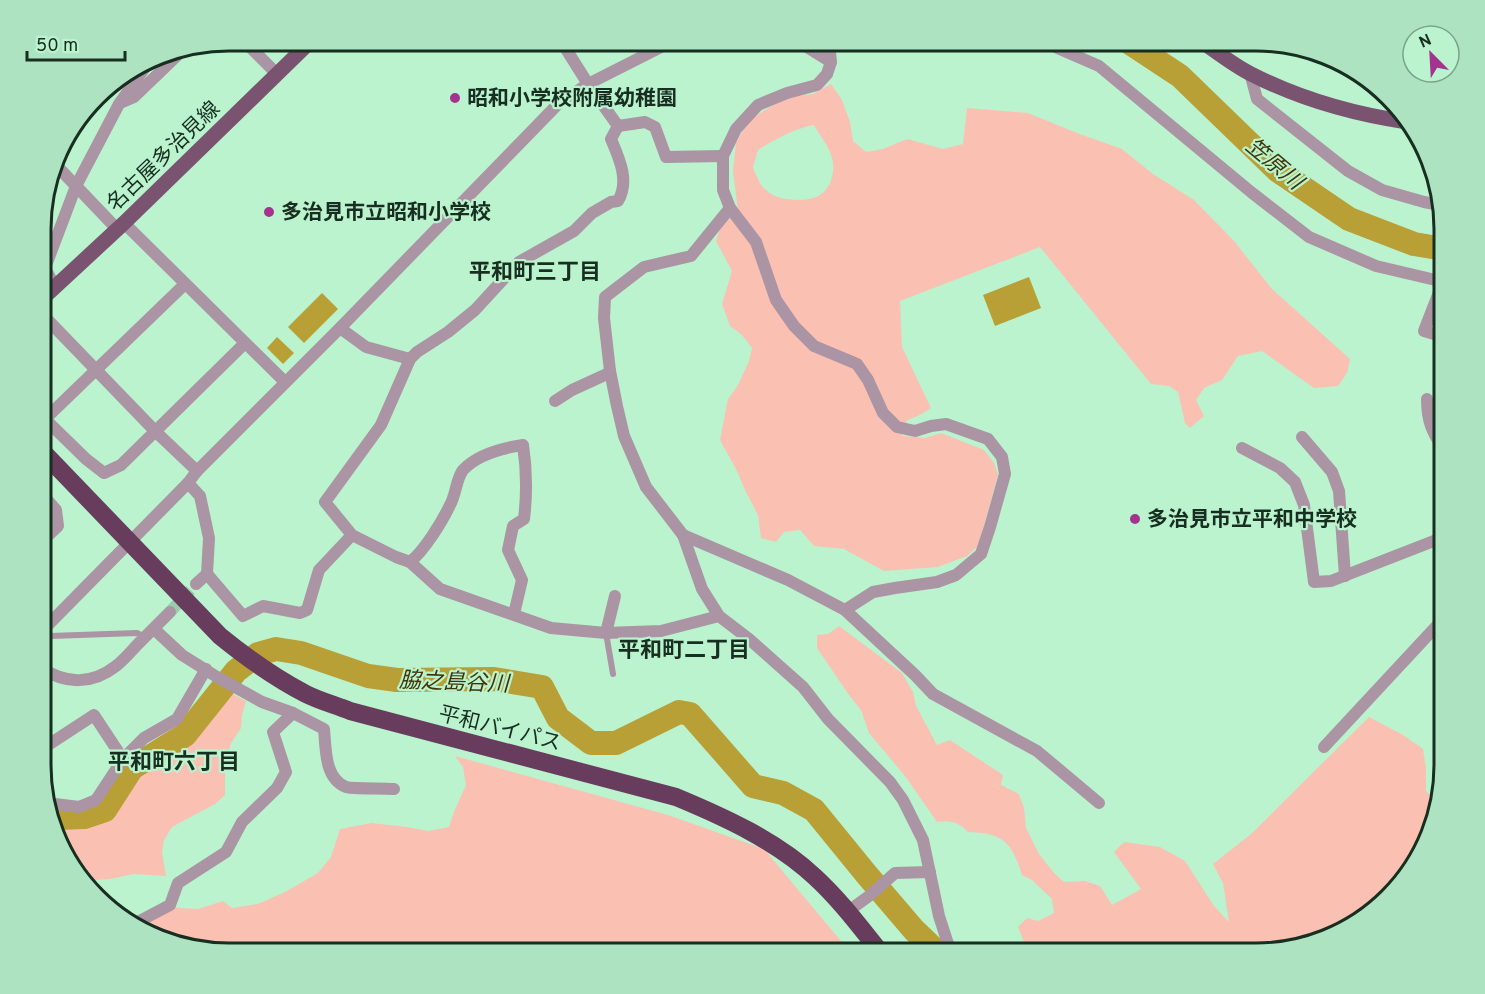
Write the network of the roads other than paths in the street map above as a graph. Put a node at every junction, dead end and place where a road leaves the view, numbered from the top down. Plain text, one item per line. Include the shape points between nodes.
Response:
1 (255, 51) edge
2 (300, 51) edge
3 (568, 51) edge
4 (652, 51) edge
5 (814, 51) edge
6 (830, 51) edge
7 (1064, 51) edge
8 (1217, 51) edge
9 (173, 60) edge
10 (831, 62) junction
11 (1250, 73) junction
12 (278, 74) junction
13 (139, 76) edge
14 (588, 84) junction
15 (119, 104) junction
16 (1397, 120) edge
17 (618, 126) junction
18 (723, 156) junction
19 (61, 170) edge
20 (76, 186) junction
21 (1432, 203) edge
22 (730, 208) junction
23 (121, 226) junction
24 (51, 252) edge
25 (51, 279) edge
26 (1434, 280) edge
27 (185, 284) junction
28 (55, 287) junction
29 (51, 291) edge
30 (1434, 306) edge
31 (51, 323) edge
32 (340, 328) junction
33 (1434, 334) edge
34 (245, 343) junction
35 (410, 359) junction
36 (96, 369) junction
37 (610, 371) junction
38 (285, 382) junction
39 (1427, 399) dead end
40 (555, 401) dead end
41 (51, 414) edge
42 (51, 427) edge
43 (156, 431) junction
44 (1434, 433) edge
45 (1302, 437) dead end
46 (1242, 448) dead end
47 (51, 460) edge
48 (196, 471) junction
49 (188, 483) junction
50 (51, 504) edge
51 (51, 533) edge
52 (351, 535) junction
53 (683, 535) junction
54 (1434, 541) edge
55 (129, 542) junction
56 (410, 562) junction
57 (207, 574) junction
58 (1346, 576) junction
59 (196, 584) tunnel mouth
60 (615, 596) dead end
61 (845, 610) junction
62 (170, 612) tunnel mouth
63 (514, 614) junction
64 (719, 616) junction
65 (51, 624) edge
66 (1434, 629) edge
67 (149, 633) junction
68 (606, 633) junction
69 (51, 636) edge
70 (206, 669) junction
71 (613, 674) dead end
72 (51, 675) edge
73 (293, 714) junction
74 (51, 742) edge
75 (1324, 747) dead end
76 (123, 759) junction
77 (394, 789) dead end
78 (1099, 802) dead end
79 (55, 804) edge
80 (930, 872) junction
81 (847, 912) junction
82 (142, 920) edge
83 (873, 943) edge
84 (948, 943) edge

1 - 12 street
2 - 12 main road, 名古屋多治見線
3 - 14 street
4 - 14 street
5 - 10 street
6 - 10 street
7 - 26 street via 1099,66 1309,237 1376,266
8 - 11 main road
9 - 15 street via 134,97
10 - 18 street via 817,85 758,105 736,129
11 - 16 main road via 1343,109
11 - 21 street via 1257,99 1348,171 1382,190
12 - 23 main road, 名古屋多治見線
13 - 15 street
14 - 17 street
14 - 32 street via 559,103
15 - 20 street
17 - 18 street via 645,122 655,127 666,157
17 - 35 street via 611,139 624,176 623,194 618,201 592,213 574,231 519,262 475,310
18 - 22 street via 723,190
19 - 20 street
20 - 23 street
20 - 24 street
22 - 37 street via 691,256 644,267 605,297
22 - 61 street via 756,242 776,300 794,326 814,346 857,364 883,413 897,427 915,430 946,424 988,439 1002,457 1005,474 981,554 956,575 938,582 873,592
23 - 27 street
23 - 28 main road, 名古屋多治見線
25 - 28 street
27 - 34 street
27 - 36 street
28 - 29 main road, 名古屋多治見線
30 - 33 street via 1424,331
31 - 36 street
32 - 35 street via 366,347
32 - 38 street
34 - 38 street
34 - 43 street
35 - 52 street via 381,425 326,502
36 - 41 street
36 - 43 street
37 - 40 street
37 - 53 street via 624,436 646,487
38 - 48 street
39 - 44 street via 1427,416
42 - 43 street via 104,473 121,465
43 - 48 street
45 - 58 street via 1332,472 1340,491
46 - 58 street via 1280,468 1295,482 1304,505 1314,582
47 - 55 highway, 平和バイパス
48 - 49 street
49 - 55 street
49 - 57 street via 200,496 209,538
50 - 51 street via 56,510 58,526
52 - 56 street
52 - 57 street via 319,570 308,610 300,613 264,606 243,616
53 - 61 street via 788,580
53 - 64 street via 702,589
54 - 58 street
55 - 65 street
55 - 81 highway, 平和バイパス via 220,636 269,673 306,694 350,711 676,797 779,849 815,876
56 - 63 street via 440,589
56 - 63 street via 420,555 451,504 462,471 492,453 523,445 527,494 524,519 513,526 508,550 522,580
57 - 59 street
60 - 68 street
61 - 78 street via 933,694 1037,751
62 - 67 street
63 - 68 street via 551,628
64 - 68 street via 661,631
64 - 80 street via 803,687 828,719 890,782 923,840
66 - 75 street
67 - 69 lane
67 - 70 street
67 - 72 street via 103,674 91,679 65,680
68 - 71 lane
70 - 73 street via 262,702
70 - 76 street via 177,719 144,738
73 - 77 street via 324,729 326,757 333,778 347,788
73 - 82 street via 273,732 286,772 278,788 242,822 226,852 178,883 170,905
74 - 76 street via 94,715
76 - 79 street via 96,800 79,807
80 - 81 street via 896,873
80 - 84 street
81 - 83 highway, 平和バイパス

